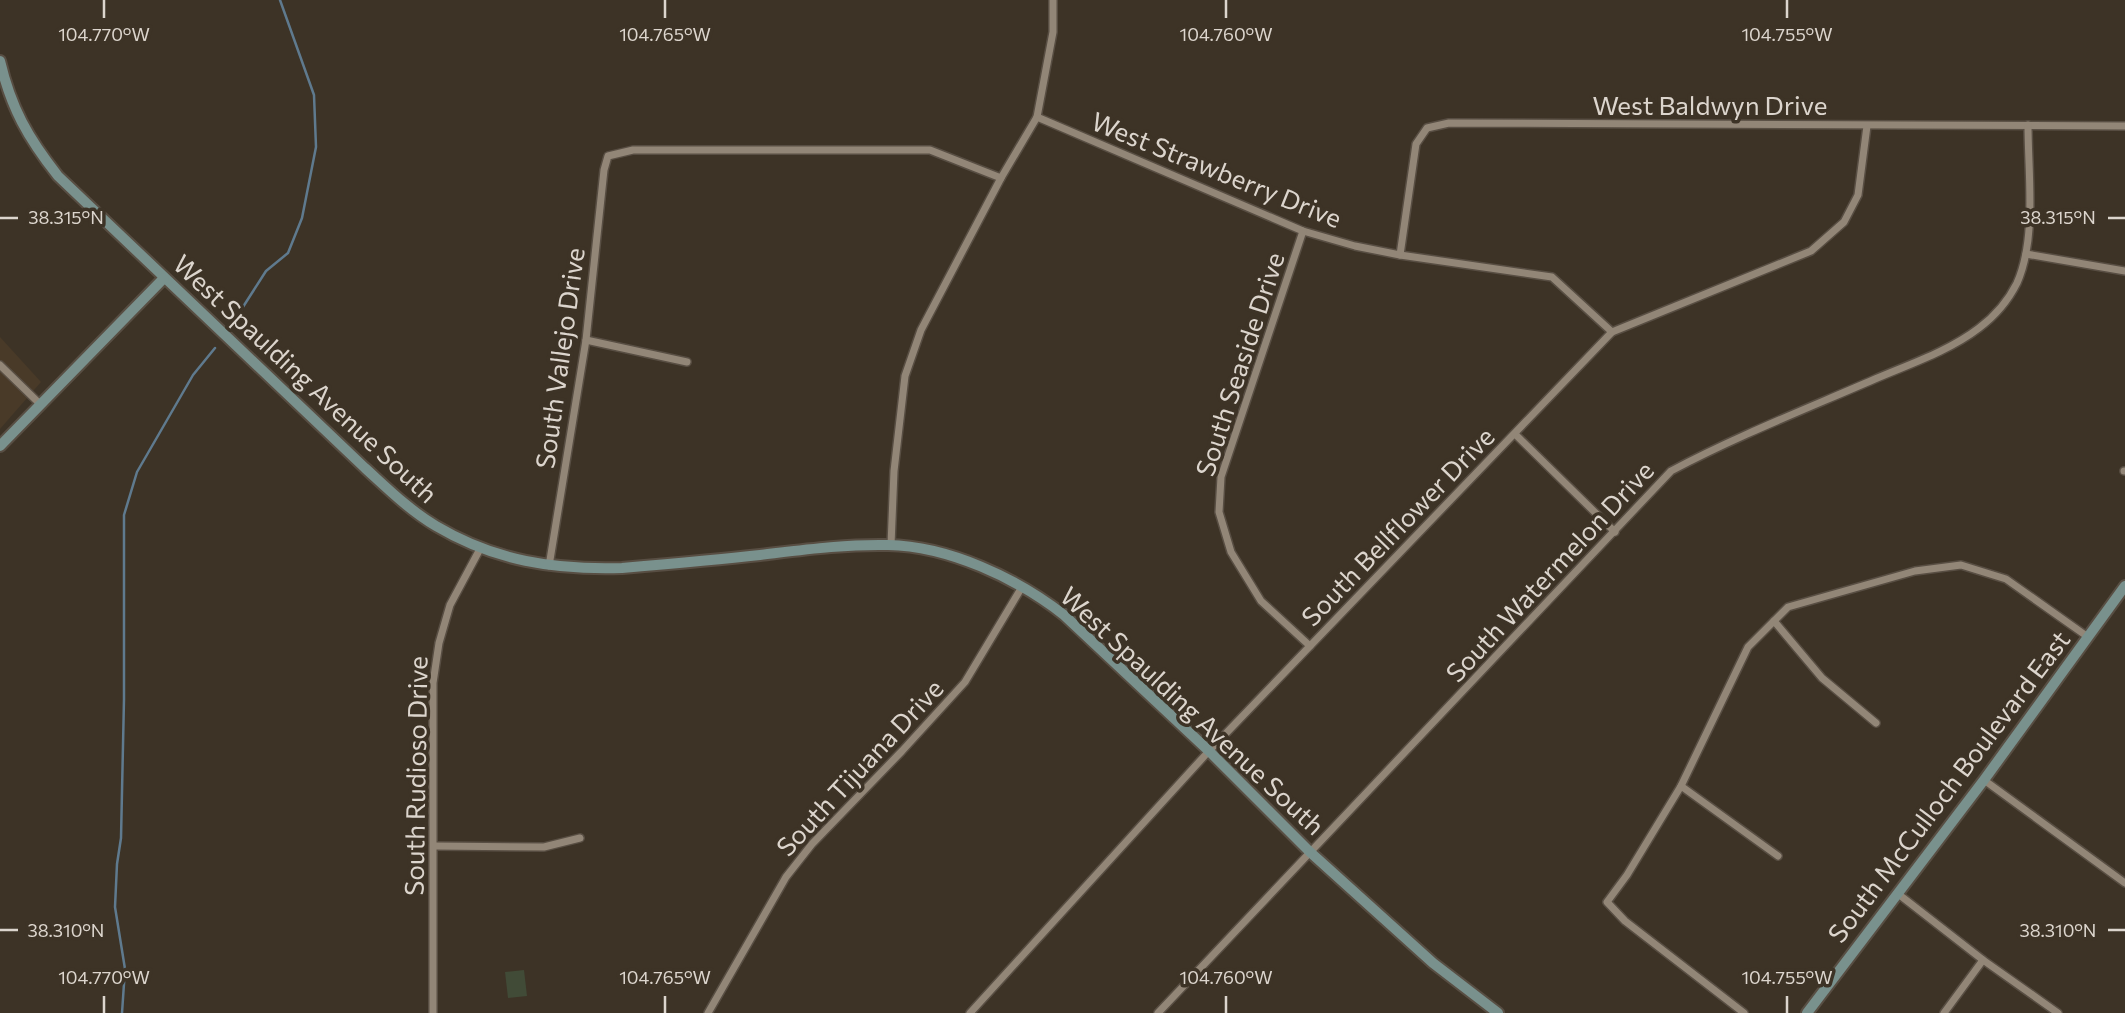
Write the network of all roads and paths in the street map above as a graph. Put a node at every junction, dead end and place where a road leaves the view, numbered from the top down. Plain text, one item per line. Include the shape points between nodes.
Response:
1 (1053, 0) edge
2 (0, 61) edge
3 (1037, 117) junction
4 (2028, 125) junction
5 (1867, 126) junction
6 (2125, 126) edge
7 (1001, 178) junction
8 (1304, 232) junction
9 (2026, 254) junction
10 (1400, 255) junction
11 (2125, 271) edge
12 (164, 278) junction
13 (1612, 332) junction
14 (586, 340) junction
15 (687, 362) dead end
16 (0, 365) edge
17 (40, 404) junction
18 (1515, 434) junction
19 (0, 446) edge
20 (1615, 532) junction
21 (891, 545) junction
22 (480, 549) junction
23 (549, 566) junction
24 (2125, 586) edge
25 (1022, 587) junction
26 (1774, 621) junction
27 (2088, 637) junction
28 (1310, 646) junction
29 (1876, 723) dead end
30 (1209, 751) junction
31 (1984, 780) junction
32 (1681, 786) junction
33 (580, 838) dead end
34 (434, 846) junction
35 (1310, 852) junction
36 (1778, 856) dead end
37 (2125, 883) edge
38 (1897, 893) junction
39 (1983, 960) junction
40 (433, 1013) edge
41 (708, 1013) edge
42 (970, 1013) edge
43 (1158, 1013) edge
44 (1498, 1013) edge
45 (1744, 1013) edge
46 (1807, 1013) edge
47 (1944, 1013) edge
48 (2058, 1013) edge

1 - 3 street via 1053,32
2 - 12 street, West Spaulding Avenue South via 26,134 58,176
3 - 7 street
3 - 8 street, West Strawberry Drive
4 - 5 street, West Baldwyn Drive
4 - 6 street, West Baldwyn Drive
4 - 9 street, South Watermelon Drive
5 - 10 street, West Baldwyn Drive via 1448,123 1427,128 1416,144
5 - 13 street, South Bellflower Drive via 1858,195 1844,222 1811,251
7 - 14 street, South Vallejo Drive via 930,150 633,150 608,156
7 - 21 street via 921,330 905,376
8 - 10 street, West Strawberry Drive
8 - 28 street, South Seaside Drive via 1221,477 1219,512 1231,552 1261,601
9 - 11 street
9 - 20 street, South Watermelon Drive via 2007,300 1963,339 1671,471
10 - 13 street, West Strawberry Drive via 1552,277
12 - 17 street
12 - 22 street, West Spaulding Avenue South via 403,502
13 - 18 street, South Bellflower Drive
14 - 15 street
14 - 23 street, South Vallejo Drive
16 - 17 street
17 - 19 street
18 - 20 street
18 - 28 street, South Bellflower Drive
20 - 35 street, South Watermelon Drive
21 - 23 street, West Spaulding Avenue South via 848,545 622,568
21 - 25 street, West Spaulding Avenue South via 965,561
22 - 23 street, West Spaulding Avenue South
22 - 34 street, South Rudioso Drive via 450,605 439,643 433,683
24 - 27 street, South McCulloch Boulevard East
25 - 30 street, West Spaulding Avenue South via 1063,615
25 - 41 street, South Tijuana Drive via 965,682 786,877
26 - 27 street via 1788,607 1915,570 1961,565 2006,579
26 - 29 street via 1822,678
26 - 32 street via 1748,647
27 - 31 street, South McCulloch Boulevard East
28 - 30 street, South Bellflower Drive
30 - 35 street, West Spaulding Avenue South
30 - 42 street, South Bellflower Drive
31 - 37 street
31 - 38 street, South McCulloch Boulevard East
32 - 36 street
32 - 45 street via 1607,902
33 - 34 street via 544,848
34 - 40 street, South Rudioso Drive
35 - 43 street, South Watermelon Drive
35 - 44 street, West Spaulding Avenue South via 1433,963
38 - 39 street
38 - 46 street, South McCulloch Boulevard East
39 - 47 street
39 - 48 street

